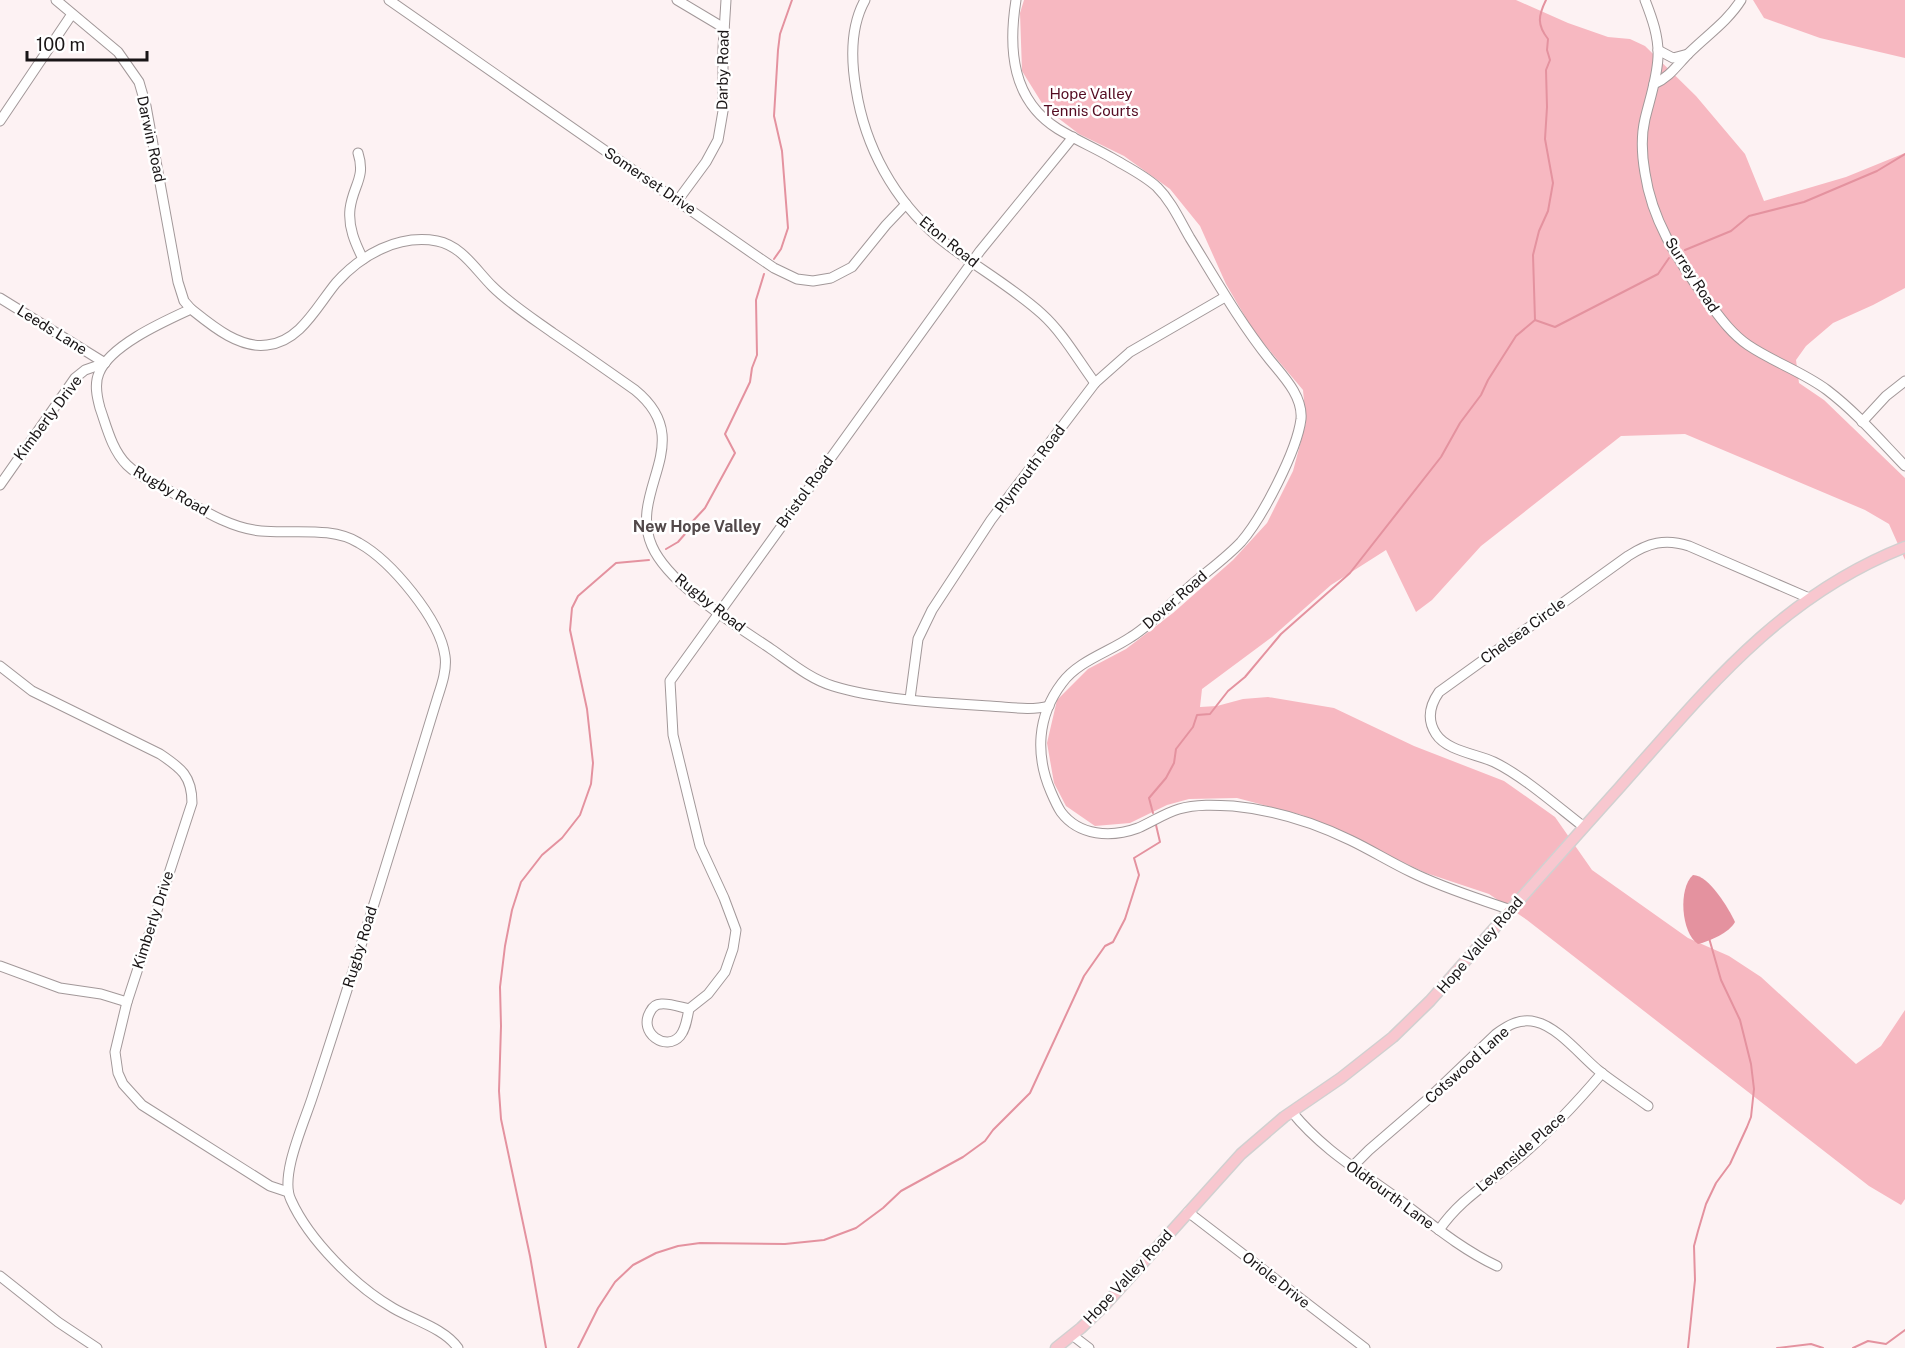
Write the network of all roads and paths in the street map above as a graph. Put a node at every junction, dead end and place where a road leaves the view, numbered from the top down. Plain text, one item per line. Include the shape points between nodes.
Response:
1 (56, 0) edge
2 (389, 0) edge
3 (677, 0) edge
4 (726, 0) edge
5 (865, 0) edge
6 (1016, 0) edge
7 (1645, 0) edge
8 (1741, 0) edge
9 (72, 14) junction
10 (724, 28) junction
11 (1658, 50) junction
12 (1688, 54) junction
13 (1654, 84) junction
14 (0, 121) edge
15 (1072, 137) junction
16 (358, 153) dead end
17 (678, 200) junction
18 (906, 204) junction
19 (363, 260) junction
20 (972, 262) junction
21 (1225, 297) junction
22 (0, 298) edge
23 (190, 309) junction
24 (105, 363) junction
25 (1905, 381) edge
26 (1095, 383) junction
27 (1862, 422) junction
28 (1905, 466) edge
29 (0, 485) edge
30 (1905, 547) edge
31 (1809, 598) junction
32 (718, 612) junction
33 (0, 666) edge
34 (910, 699) junction
35 (1049, 706) junction
36 (1584, 826) junction
37 (1511, 910) junction
38 (0, 966) edge
39 (126, 1002) junction
40 (689, 1009) junction
41 (1602, 1073) junction
42 (1648, 1106) dead end
43 (1292, 1112) junction
44 (1352, 1167) junction
45 (288, 1192) junction
46 (1188, 1212) junction
47 (1439, 1230) junction
48 (1497, 1266) dead end
49 (0, 1276) edge
50 (1072, 1335) junction
51 (97, 1348) edge
52 (458, 1348) edge
53 (1056, 1348) edge
54 (1089, 1348) edge
55 (1365, 1348) edge

1 - 9 street, Darwin Road
2 - 17 street, Somerset Drive
3 - 10 street
4 - 10 street, Darby Road
5 - 18 street, Eton Road via 858,15 853,51 858,103 877,158
6 - 15 street, Dover Road via 1013,42 1019,83 1042,116
7 - 11 street, Surrey Road
8 - 12 street
9 - 14 street
9 - 23 street, Darwin Road via 118,52 138,82 146,106 178,282
10 - 17 street, Darby Road via 723,111 718,140
11 - 12 street via 1673,58
11 - 13 street, Surrey Road
12 - 13 street via 1670,75
13 - 27 street, Surrey Road via 1643,132 1645,175 1655,213 1673,250 1718,316 1738,337 1821,386
15 - 20 street, Bristol Road
15 - 21 street, Dover Road via 1155,184
16 - 19 street via 362,166 351,204 350,228
17 - 18 street, Somerset Drive via 774,268 797,279 813,281 852,267
18 - 20 street, Eton Road via 938,237
19 - 23 street, Rugby Road via 337,282 295,333 273,344 259,345 232,337
19 - 32 street, Rugby Road via 408,240 447,244 514,305 646,399 660,423 663,441 648,506 648,537 664,566
20 - 26 street, Eton Road via 1044,316
20 - 32 street, Bristol Road
21 - 26 street, Plymouth Road via 1130,352
21 - 35 street, Dover Road via 1297,398 1301,418 1283,472 1240,542 1151,623 1072,671
22 - 24 street, Leeds Lane
23 - 24 street via 149,329
24 - 29 street, Kimberly Drive via 75,378
24 - 45 street, Rugby Road via 97,380 98,400 111,440 136,473 239,526 261,531 340,535 356,541 382,561 428,612 445,656 438,696 295,1151
25 - 27 street
26 - 34 street, Plymouth Road via 991,520 932,610 918,639
27 - 28 street, Surrey Road
30 - 31 main road, Hope Valley Road
31 - 36 main road, Hope Valley Road via 1766,630 1716,679
31 - 36 street, Chelsea Circle via 1689,546 1671,541 1654,543 1628,556 1439,692 1430,711 1438,737 1497,764
32 - 34 street, Rugby Road via 821,681 873,695
32 - 40 street, Bristol Road via 670,681 673,735 700,846 736,930 725,972 708,994
33 - 39 street, Kimberly Drive via 32,691 160,754 176,764 190,783 189,813
34 - 35 street, Rugby Road via 1038,709
35 - 37 street, Dover Road via 1040,742 1042,767 1062,813 1086,831 1136,829 1190,807 1251,809 1316,825 1428,880
36 - 37 main road, Hope Valley Road
37 - 43 main road, Hope Valley Road via 1406,1025
38 - 39 street via 60,988
39 - 45 street, Kimberly Drive via 115,1061 123,1084 133,1097 270,1186
40 - 40 street, Bristol Road via 660,1004 653,1007 647,1016 650,1034 666,1042 674,1040 684,1028
41 - 42 street, Cotswood Lane
41 - 44 street, Cotswood Lane via 1549,1028 1536,1022 1509,1025
41 - 47 street, Levenside Place via 1534,1144 1456,1207
43 - 44 street, Oldfourth Lane via 1322,1144
43 - 46 main road, Hope Valley Road via 1241,1154
44 - 47 street, Oldfourth Lane
45 - 52 street via 316,1238 340,1267 373,1295 440,1333
46 - 50 main road, Hope Valley Road via 1105,1305
46 - 55 street, Oriole Drive
47 - 48 street, Oldfourth Lane
49 - 51 street
50 - 53 main road, Hope Valley Road
50 - 54 street

